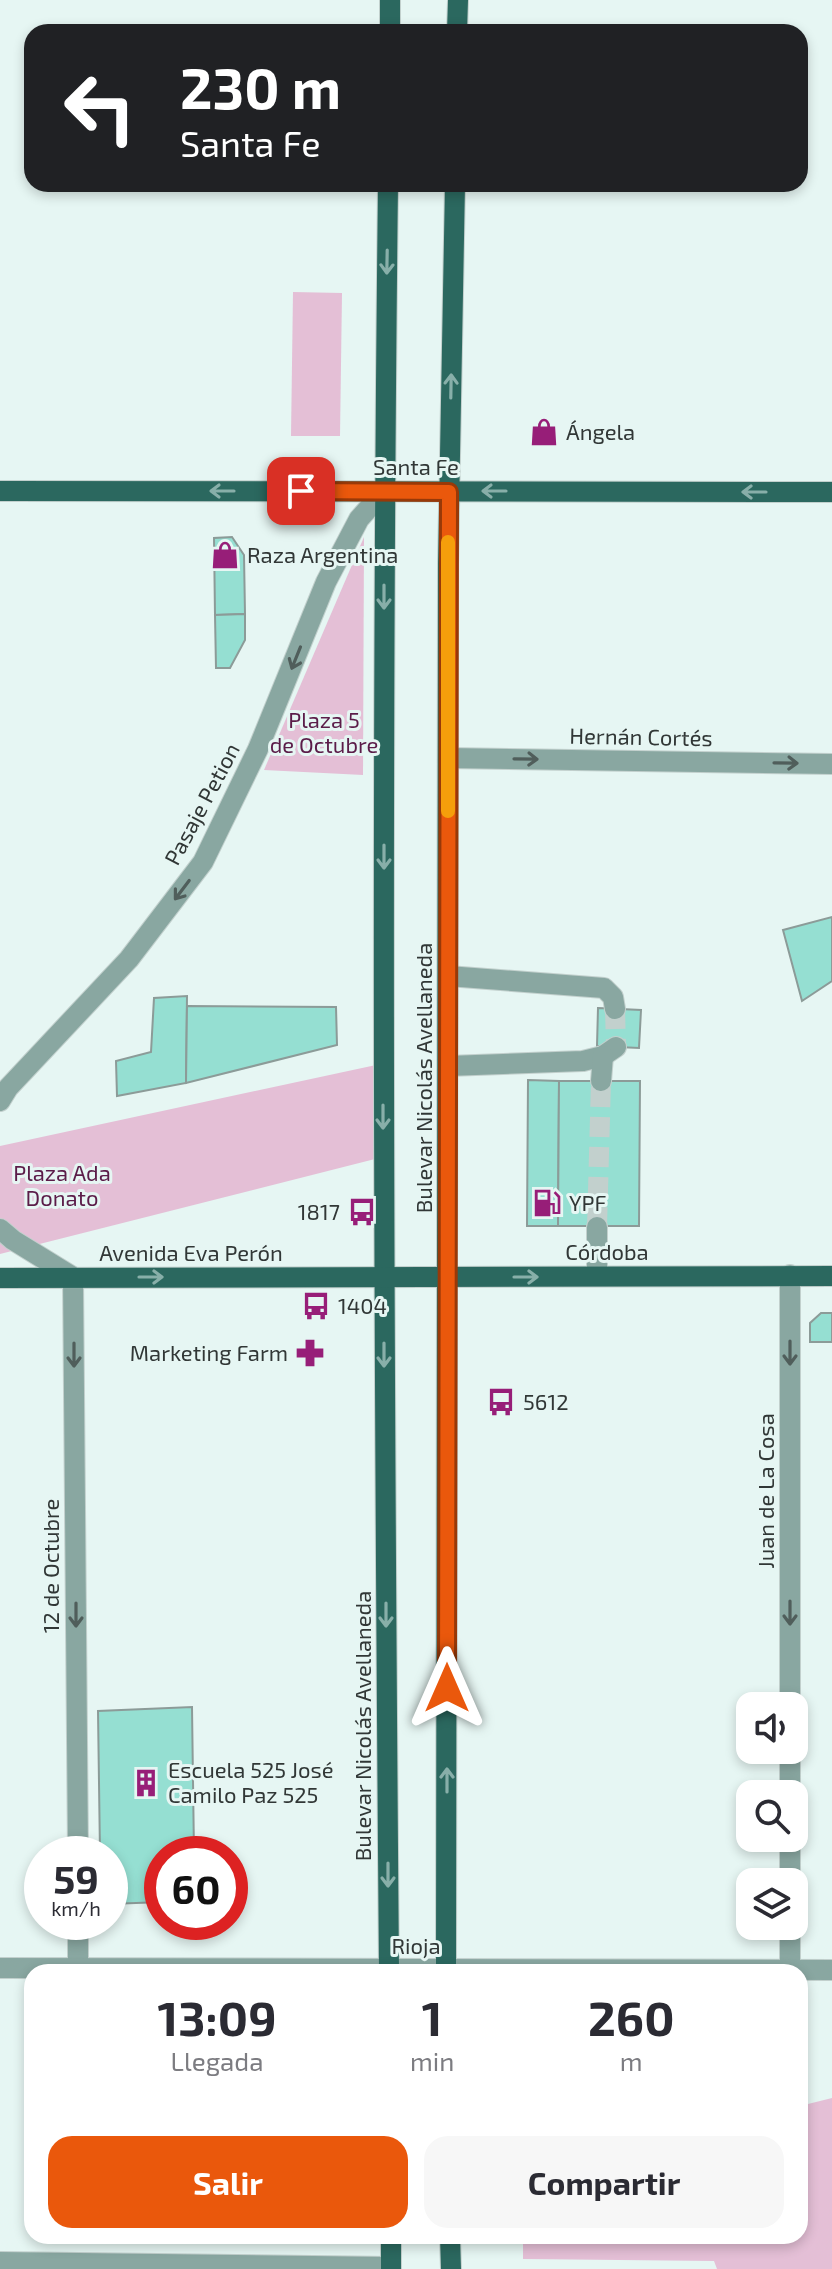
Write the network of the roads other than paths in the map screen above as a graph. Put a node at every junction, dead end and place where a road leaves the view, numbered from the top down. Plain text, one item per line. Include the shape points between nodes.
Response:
1 (390, 0) edge
2 (458, 0) edge
3 (390, 24) edge
4 (457, 24) edge
5 (388, 192) edge
6 (455, 192) edge
7 (0, 491) edge
8 (384, 491) junction
9 (449, 492) junction
10 (832, 492) edge
11 (448, 758) junction
12 (832, 764) edge
13 (448, 976) junction
14 (615, 1009) dead end
15 (448, 1066) junction
16 (601, 1081) tunnel mouth
17 (0, 1101) edge
18 (597, 1227) tunnel mouth
19 (0, 1229) edge
20 (790, 1275) junction
21 (597, 1276) junction
22 (832, 1276) edge
23 (73, 1277) junction
24 (383, 1277) junction
25 (448, 1277) junction
26 (0, 1278) edge
27 (790, 1692) edge
28 (78, 1836) edge
29 (78, 1940) edge
30 (790, 1940) edge
31 (78, 1964) edge
32 (389, 1964) edge
33 (446, 1964) edge
34 (790, 1964) edge
35 (0, 1968) edge
36 (24, 1968) edge
37 (808, 1970) edge
38 (832, 1970) edge
39 (391, 2244) edge
40 (450, 2244) edge
41 (0, 2262) edge
42 (391, 2268) edge
43 (451, 2269) edge

1 - 3 main road
2 - 4 main road
5 -> 8 main road, Bulevar Nicolás Avellaneda
9 -> 6 main road, Bulevar Nicolás Avellaneda
8 -> 7 main road, Santa Fe
8 - 9 main road, Santa Fe
8 -> 17 street, Pasaje Petion via 359,519 326,582 258,749 203,862 129,959
8 -> 24 main road, Bulevar Nicolás Avellaneda
10 -> 9 main road, Santa Fe
9 - 11 main road, Bulevar Nicolás Avellaneda
11 -> 12 street, Hernán Cortés
11 - 13 main road, Bulevar Nicolás Avellaneda
13 - 14 street via 604,988
13 - 15 main road, Bulevar Nicolás Avellaneda
15 - 16 street via 583,1061 609,1052
15 - 25 main road, Bulevar Nicolás Avellaneda
18 - 21 street
19 - 23 street
20 - 21 main road, Córdoba
20 - 22 main road, Córdoba
20 -> 27 street, Juan de La Cosa
25 -> 21 main road, Córdoba
23 -> 24 main road, Avenida Eva Perón
23 - 26 main road, Avenida Eva Perón
23 -> 28 street, 12 de Octubre
24 - 25 main road, Córdoba
24 -> 32 main road, Bulevar Nicolás Avellaneda
33 -> 25 main road, Bulevar Nicolás Avellaneda
29 - 31 street
30 - 34 street
35 - 36 street, Rioja
37 - 38 street, Rioja
39 - 42 main road
40 - 43 main road
41 - 42 street

